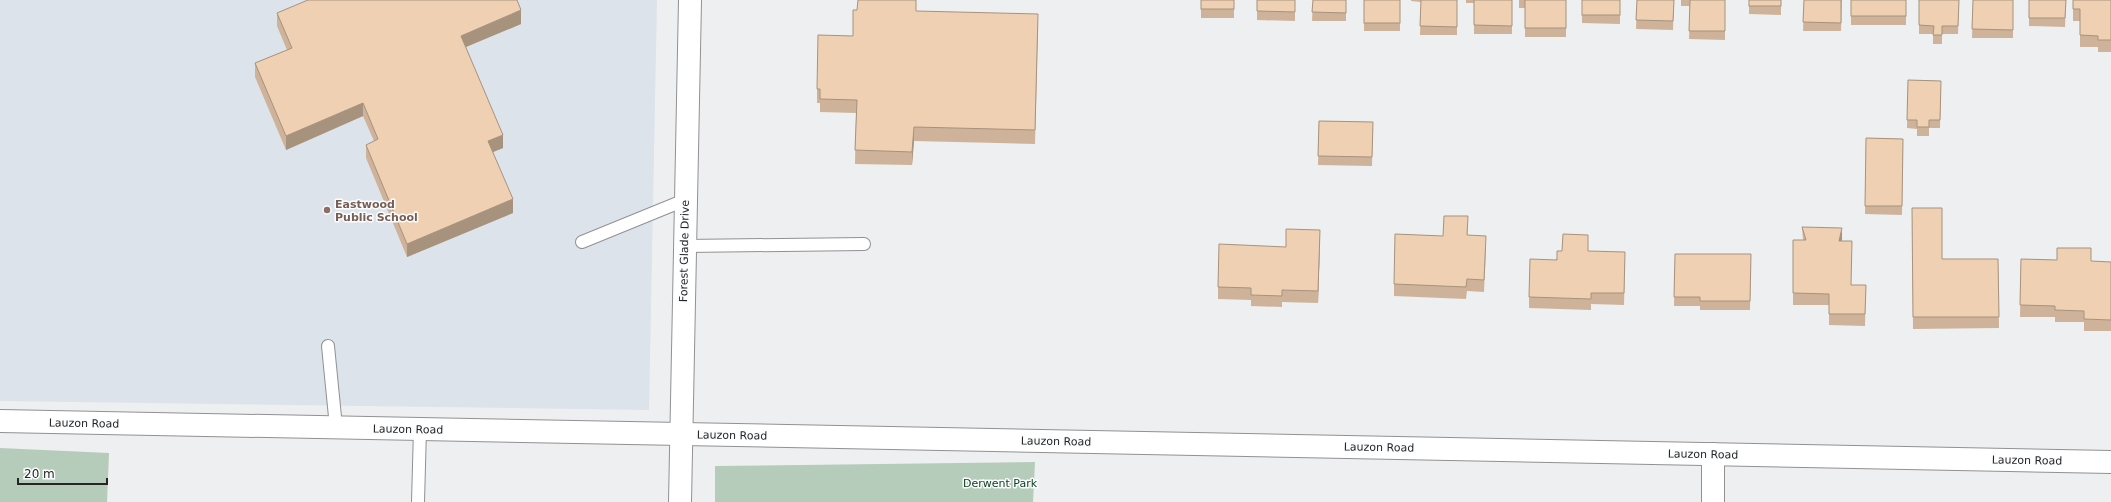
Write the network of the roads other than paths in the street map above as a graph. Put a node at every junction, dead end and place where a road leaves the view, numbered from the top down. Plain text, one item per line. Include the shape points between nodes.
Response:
1 (690, 0) edge
2 (685, 200) junction
3 (582, 242) dead end
4 (864, 244) dead end
5 (684, 246) junction
6 (328, 346) dead end
7 (0, 421) edge
8 (336, 428) junction
9 (420, 429) junction
10 (682, 434) junction
11 (1713, 454) junction
12 (2111, 462) edge
13 (418, 502) edge
14 (680, 502) edge
15 (1713, 502) edge

1 - 2 street, Forest Glade Drive
2 - 3 lane
2 - 5 street, Forest Glade Drive
4 - 5 lane
5 - 10 street, Forest Glade Drive
6 - 8 lane
7 - 8 street, Lauzon Road
8 - 9 street, Lauzon Road
9 - 10 street, Lauzon Road
9 - 13 lane
10 - 11 street, Lauzon Road
10 - 14 street, Forest Glade Drive
11 - 12 street, Lauzon Road
11 - 15 street

